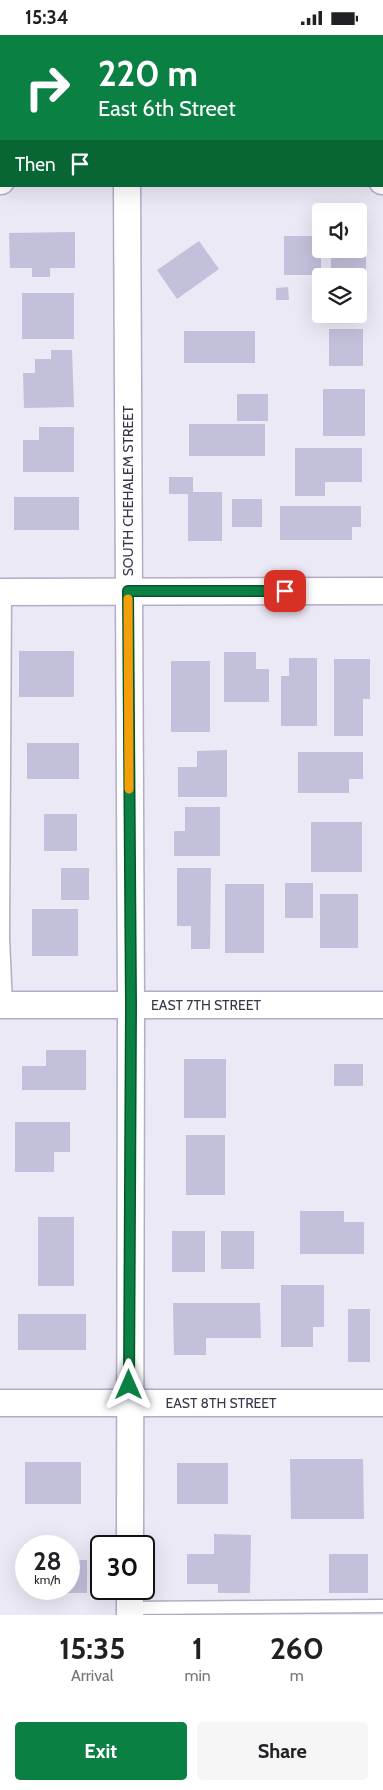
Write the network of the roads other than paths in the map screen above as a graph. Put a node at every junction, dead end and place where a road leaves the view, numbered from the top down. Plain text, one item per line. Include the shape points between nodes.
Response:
1 (127, 187) edge
2 (128, 591) junction
3 (383, 591) edge
4 (2, 592) edge
5 (3, 1005) edge
6 (131, 1005) junction
7 (383, 1005) edge
8 (0, 1403) edge
9 (129, 1403) junction
10 (383, 1403) edge
11 (130, 1535) edge
12 (130, 1604) edge
13 (383, 1606) edge

1 - 2 street, SOUTH CHEHALEM STREET
2 - 3 street
2 - 4 street
2 - 6 street, SOUTH CHEHALEM STREET
4 - 5 lane
5 - 6 street, EAST 7TH STREET
6 - 7 street, EAST 7TH STREET
6 - 9 street, SOUTH CHEHALEM STREET
8 - 9 street, EAST 8TH STREET
9 - 10 street, EAST 8TH STREET
9 - 11 street, SOUTH CHEHALEM STREET
12 - 13 lane

